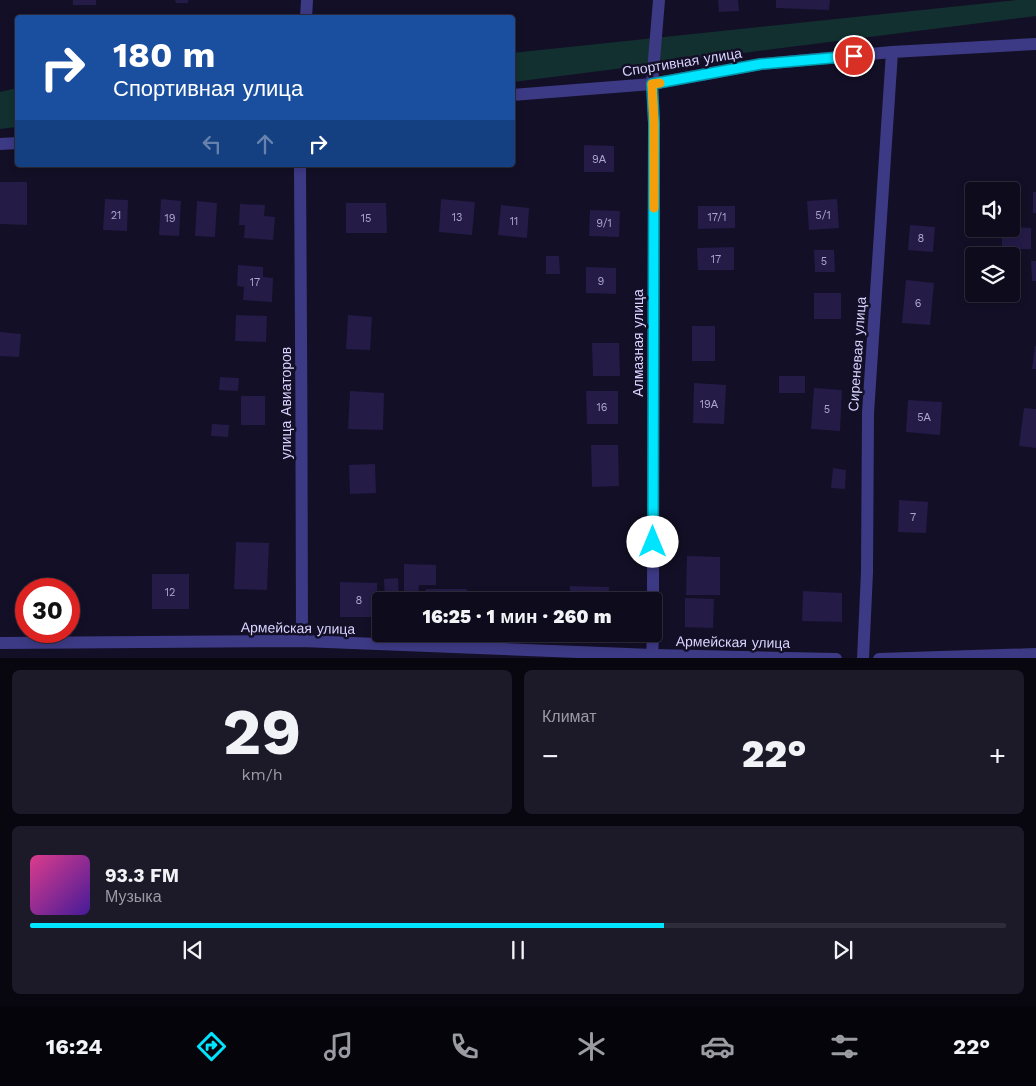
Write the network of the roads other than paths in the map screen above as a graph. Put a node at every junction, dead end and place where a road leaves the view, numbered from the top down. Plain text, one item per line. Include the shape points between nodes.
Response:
1 (307, 0) edge
2 (659, 0) edge
3 (306, 15) edge
4 (1036, 44) edge
5 (892, 52) junction
6 (652, 84) junction
7 (515, 95) edge
8 (15, 143) edge
9 (0, 144) edge
10 (300, 167) edge
11 (653, 592) edge
12 (302, 641) junction
13 (653, 642) edge
14 (0, 643) edge
15 (1036, 654) edge
16 (653, 657) edge
17 (836, 658) edge
18 (863, 658) edge
19 (879, 658) edge

1 - 3 street
2 - 6 street, Алмазная улица
4 - 5 street, Спортивная улица
5 - 6 street, Спортивная улица via 761,64
5 - 18 street, Сиреневая улица via 868,413
6 - 7 street, Спортивная улица
6 - 11 street, Алмазная улица
8 - 9 street
10 - 12 street, улица Авиаторов
12 - 14 street, Армейская улица
12 - 16 street, Армейская улица
13 - 16 street
15 - 19 street
16 - 17 street, Армейская улица

